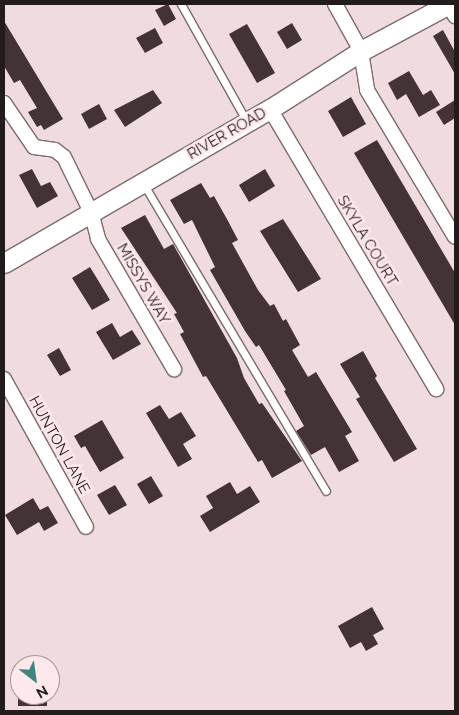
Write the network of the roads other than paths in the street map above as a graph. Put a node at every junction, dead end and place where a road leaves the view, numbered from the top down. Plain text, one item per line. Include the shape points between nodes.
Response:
1 (182, 4) edge
2 (335, 4) edge
3 (449, 4) edge
4 (455, 16) edge
5 (361, 51) junction
6 (4, 103) edge
7 (270, 109) junction
8 (248, 123) junction
9 (143, 183) junction
10 (91, 212) junction
11 (455, 237) edge
12 (4, 263) edge
13 (174, 370) dead end
14 (4, 379) edge
15 (436, 389) dead end
16 (326, 492) dead end
17 (86, 526) dead end

1 - 8 lane
2 - 5 street
3 - 4 street
3 - 5 street, RIVER ROAD
5 - 7 street, RIVER ROAD
5 - 11 street via 366,90
6 - 10 street, MISSYS WAY via 34,147 55,150 64,157
7 - 8 street, RIVER ROAD
7 - 15 street, SKYLA COURT
8 - 9 street, RIVER ROAD
9 - 10 street, RIVER ROAD
9 - 16 lane
10 - 12 street, RIVER ROAD
10 - 13 street, MISSYS WAY via 98,239
14 - 17 street, HUNTON LANE

